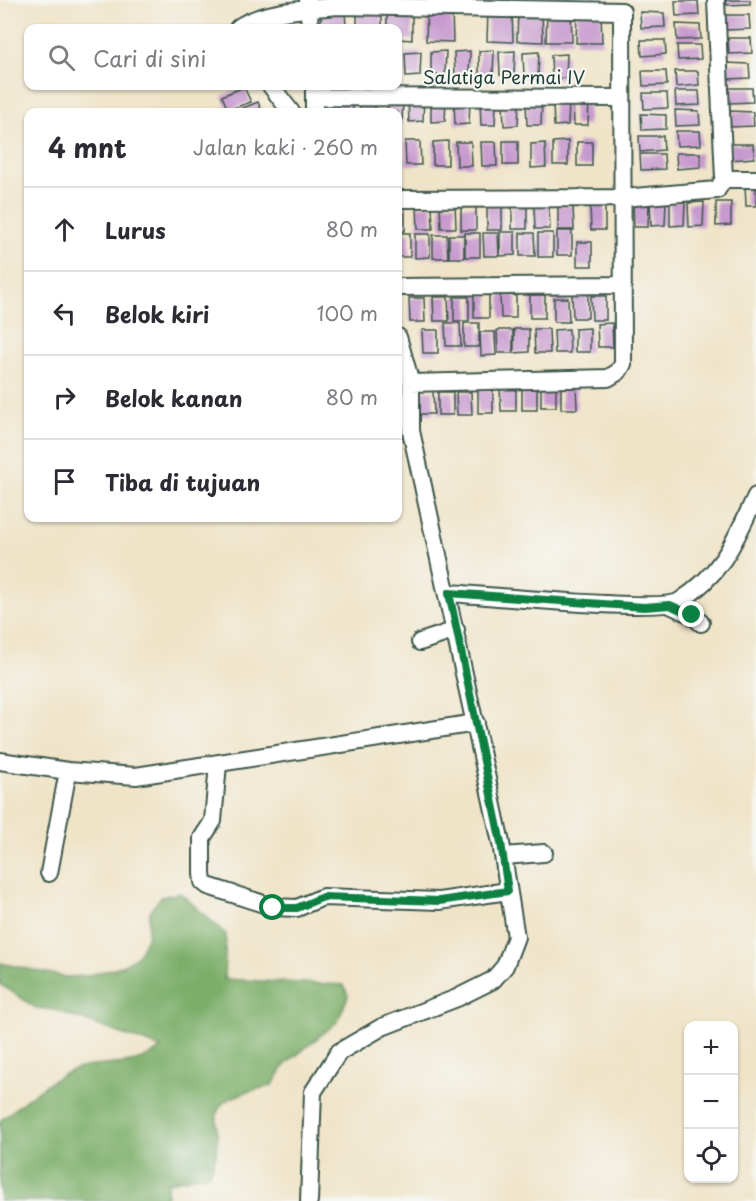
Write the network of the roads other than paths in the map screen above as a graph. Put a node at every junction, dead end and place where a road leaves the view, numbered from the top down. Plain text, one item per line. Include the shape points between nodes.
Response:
1 (716, 0) edge
2 (308, 4) edge
3 (622, 4) edge
4 (245, 24) edge
5 (310, 24) edge
6 (274, 90) edge
7 (314, 98) edge
8 (621, 98) junction
9 (288, 108) edge
10 (724, 179) junction
11 (756, 179) edge
12 (623, 198) junction
13 (402, 199) edge
14 (622, 285) junction
15 (402, 287) edge
16 (402, 351) edge
17 (411, 382) junction
18 (756, 496) edge
19 (449, 593) junction
20 (670, 605) junction
21 (701, 623) dead end
22 (456, 630) junction
23 (420, 642) dead end
24 (476, 723) junction
25 (0, 760) edge
26 (218, 764) junction
27 (68, 771) junction
28 (544, 854) dead end
29 (503, 856) junction
30 (49, 873) dead end
31 (508, 891) junction
32 (309, 1201) edge

1 - 10 street
2 - 3 street
2 - 4 street
2 - 5 street
3 - 8 street
6 - 9 street
7 - 8 street, Salatiga Permai IV
8 - 12 street
10 - 11 street
10 - 12 street via 717,190
12 - 13 street
12 - 14 street
14 - 15 street
14 - 17 street via 623,364 608,378
16 - 17 street
17 - 19 street via 411,431
18 - 20 street via 723,564 679,603
19 - 20 street via 644,607
19 - 22 street
20 - 21 street
22 - 23 street
22 - 24 street
24 - 26 street
24 - 29 street
25 - 27 street
26 - 27 street via 136,776
26 - 31 street via 213,821 202,838 203,882 208,886 273,908 297,908 323,897 439,901
27 - 30 street
28 - 29 street
29 - 31 street
31 - 32 street via 516,937 505,966 493,980 357,1039 339,1052 326,1070 313,1092

